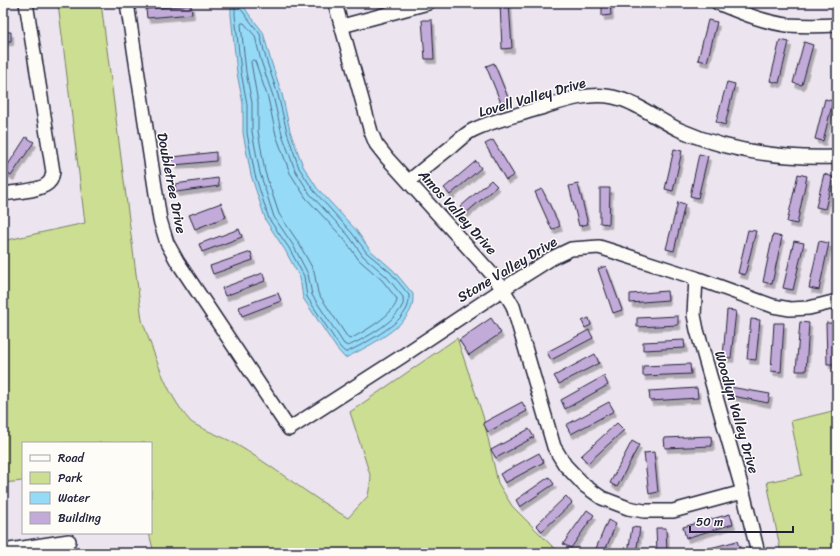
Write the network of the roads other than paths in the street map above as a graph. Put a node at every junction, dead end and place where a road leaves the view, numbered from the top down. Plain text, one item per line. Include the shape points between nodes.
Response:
1 (26, 3) edge
2 (127, 3) edge
3 (336, 3) edge
4 (428, 3) edge
5 (718, 3) edge
6 (837, 25) edge
7 (342, 26) junction
8 (837, 157) edge
9 (409, 181) junction
10 (3, 194) edge
11 (696, 278) junction
12 (503, 289) junction
13 (837, 300) edge
14 (289, 429) joint
15 (743, 492) junction
16 (69, 541) dead end
17 (3, 551) edge
18 (758, 553) edge

1 - 10 street via 52,177 50,182 40,188
2 - 14 street, Doubletree Drive via 160,220 167,243
3 - 7 street, Amos Valley Drive
4 - 7 street
5 - 6 street via 753,17 786,24
7 - 9 street, Amos Valley Drive via 370,132 387,158
8 - 9 street, Lovell Valley Drive via 767,155 725,146 679,130 630,103 602,95 577,98 494,121 472,130
9 - 12 street, Amos Valley Drive
11 - 12 street, Stone Valley Drive via 615,252 586,247 571,249 552,258
11 - 13 street, Stone Valley Drive via 772,306 790,309 809,308
11 - 15 street, Woodlyn Valley Drive via 694,315 697,330
12 - 14 street, Stone Valley Drive
12 - 15 street, Amos Valley Drive via 513,306 554,447 574,476 592,492 628,508 657,512
15 - 18 street, Woodlyn Valley Drive
16 - 17 street

